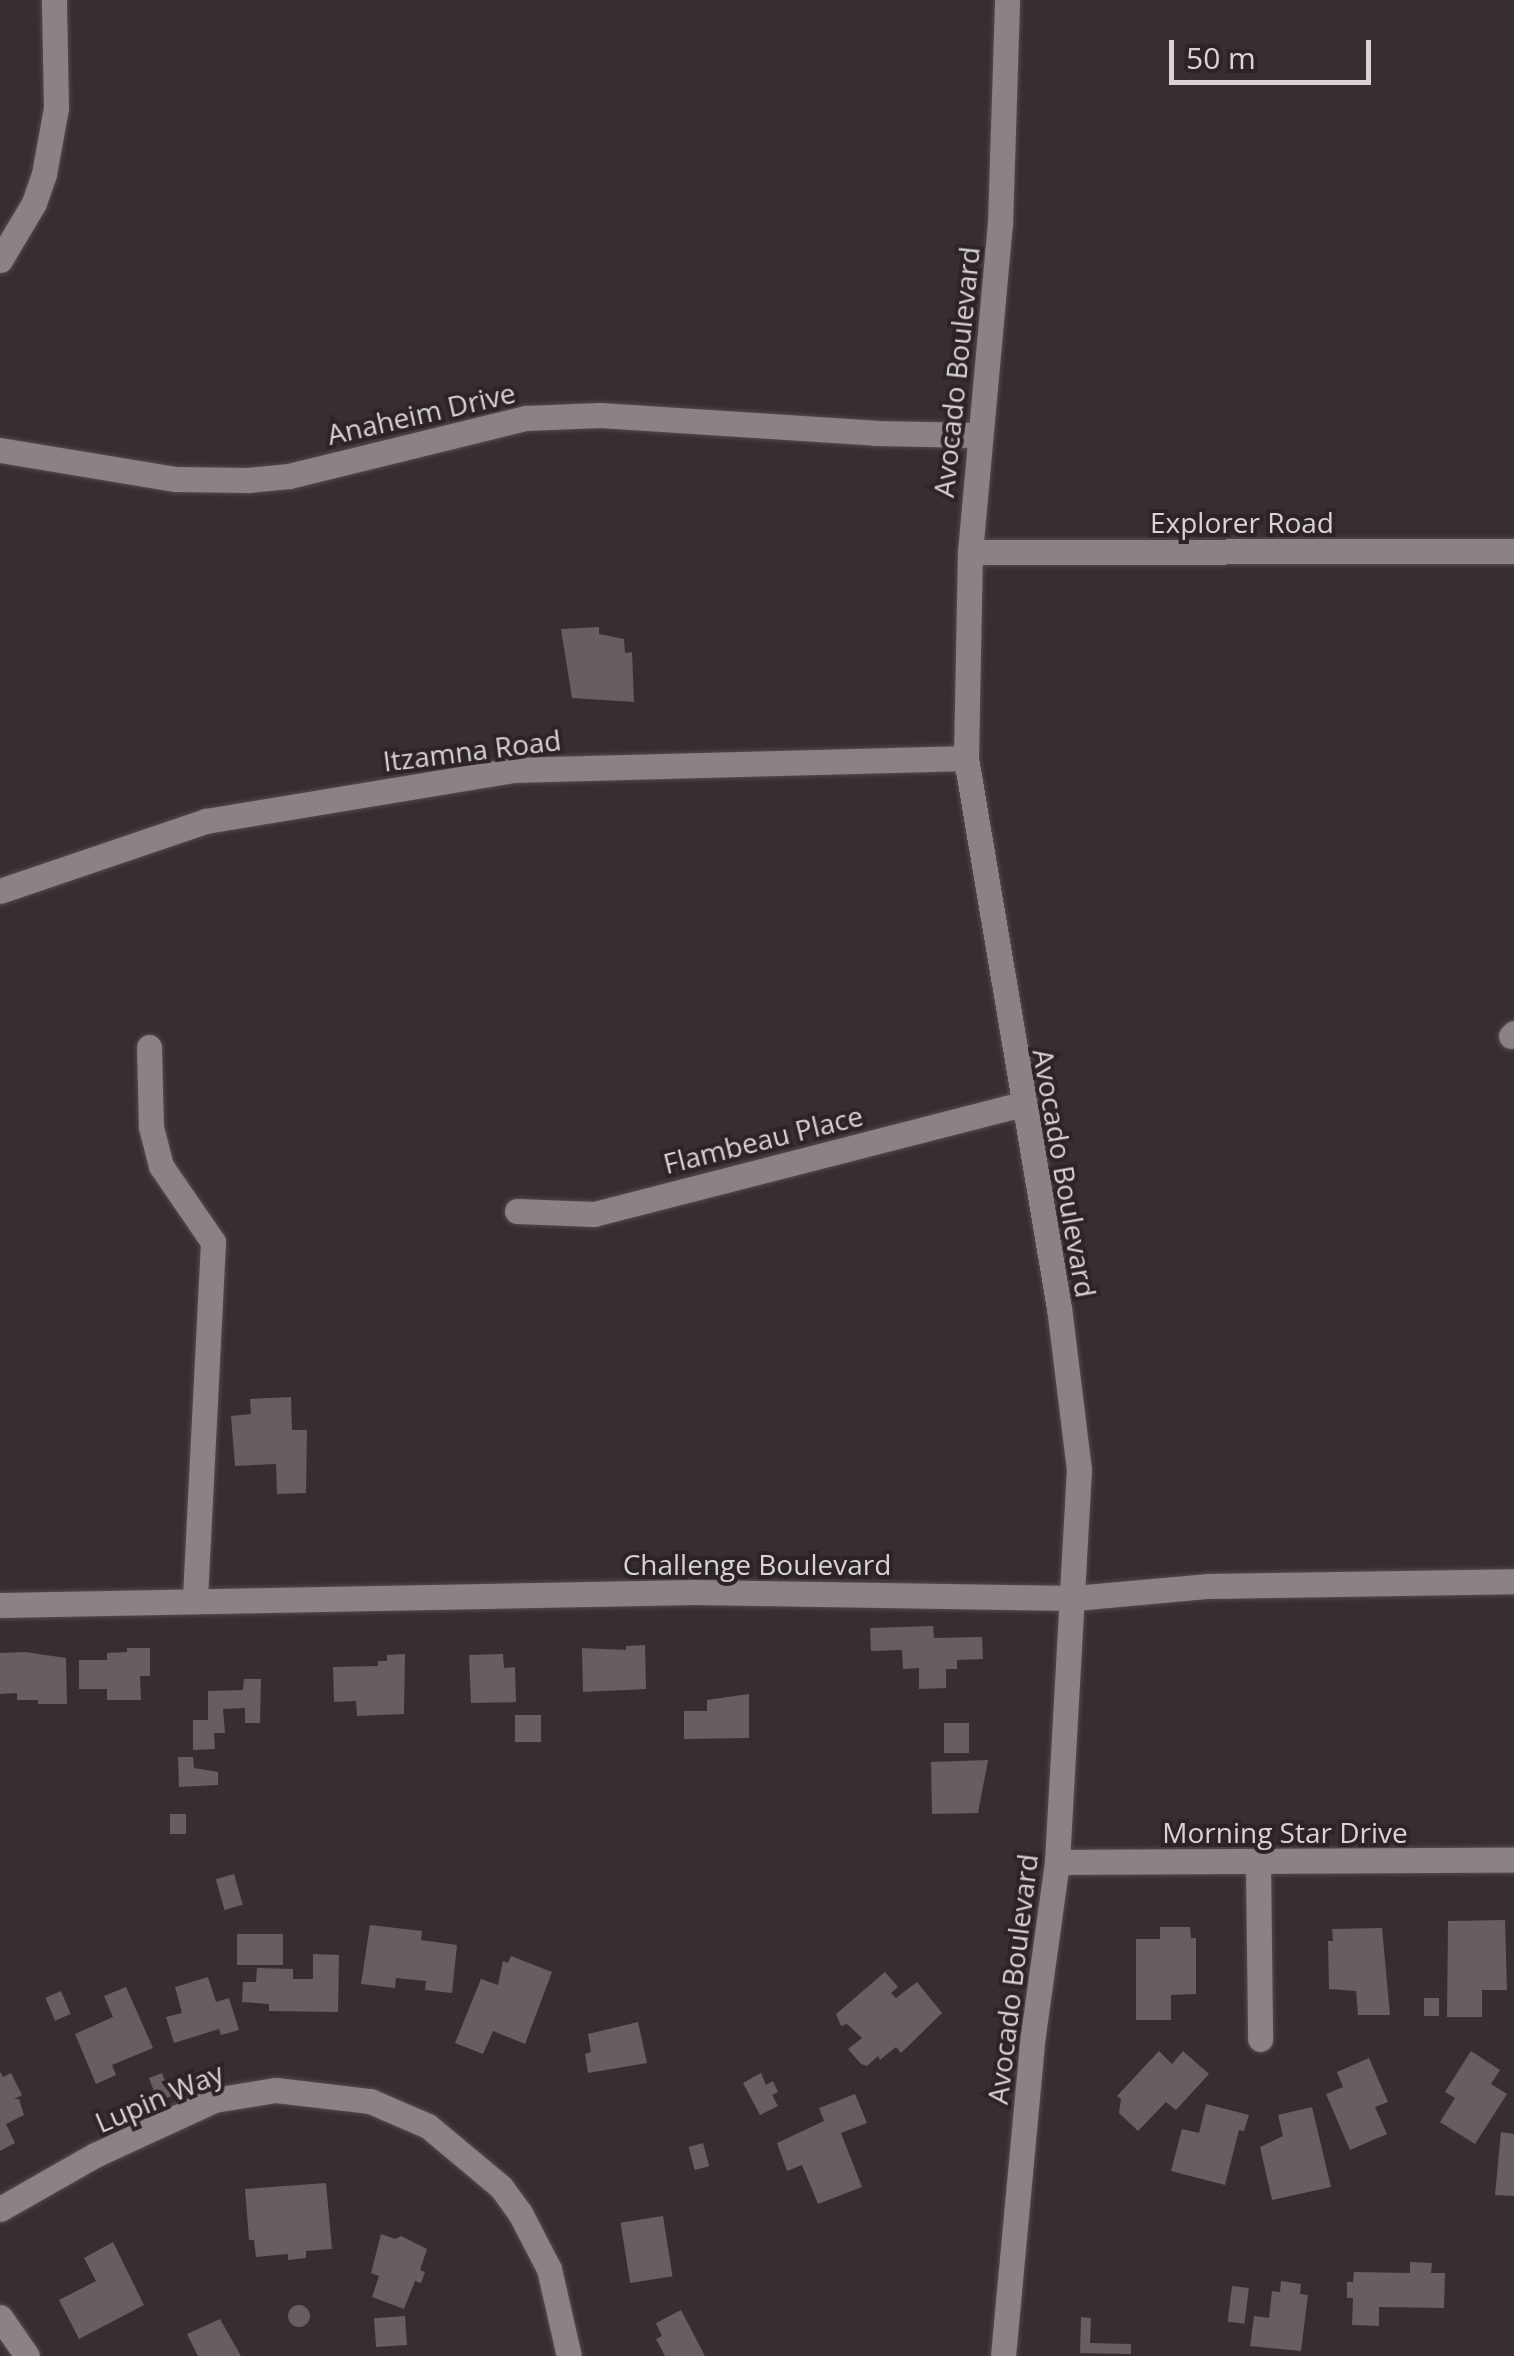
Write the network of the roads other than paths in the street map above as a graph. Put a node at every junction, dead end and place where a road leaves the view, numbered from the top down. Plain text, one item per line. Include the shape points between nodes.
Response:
1 (54, 0) edge
2 (1007, 0) edge
3 (0, 260) edge
4 (978, 435) junction
5 (0, 450) edge
6 (970, 552) junction
7 (1514, 552) edge
8 (966, 758) junction
9 (0, 890) edge
10 (148, 1047) dead end
11 (1022, 1104) junction
12 (517, 1210) dead end
13 (1514, 1581) edge
14 (195, 1598) junction
15 (1075, 1598) junction
16 (0, 1605) edge
17 (1514, 1860) edge
18 (1057, 1862) junction
19 (1258, 1864) junction
20 (1260, 2039) dead end
21 (0, 2208) edge
22 (0, 2317) edge
23 (27, 2356) edge
24 (569, 2356) edge
25 (1003, 2356) edge

1 - 3 street via 56,108 44,174
2 - 4 street, Avocado Boulevard via 1000,225
4 - 5 street, Anaheim Drive via 526,418 289,476 248,480 176,479
4 - 6 street, Avocado Boulevard
6 - 7 street, Explorer Road
6 - 8 street, Avocado Boulevard
8 - 9 street, Itzamna Road via 514,770 206,820
8 - 11 street, Avocado Boulevard
10 - 14 street via 151,1127 161,1166 213,1242
11 - 12 street, Flambeau Place via 594,1214
11 - 15 street, Avocado Boulevard via 1060,1308 1079,1470
13 - 15 street, Challenge Boulevard via 1208,1586
14 - 15 street, Challenge Boulevard via 694,1592
14 - 16 street, Challenge Boulevard
15 - 18 street, Avocado Boulevard
17 - 19 street, Morning Star Drive
18 - 19 street, Morning Star Drive
18 - 25 street, Avocado Boulevard via 1033,2035
19 - 20 street
21 - 24 street, Lupin Way via 214,2100 276,2090 370,2101 428,2126 501,2187 549,2269
22 - 23 street

